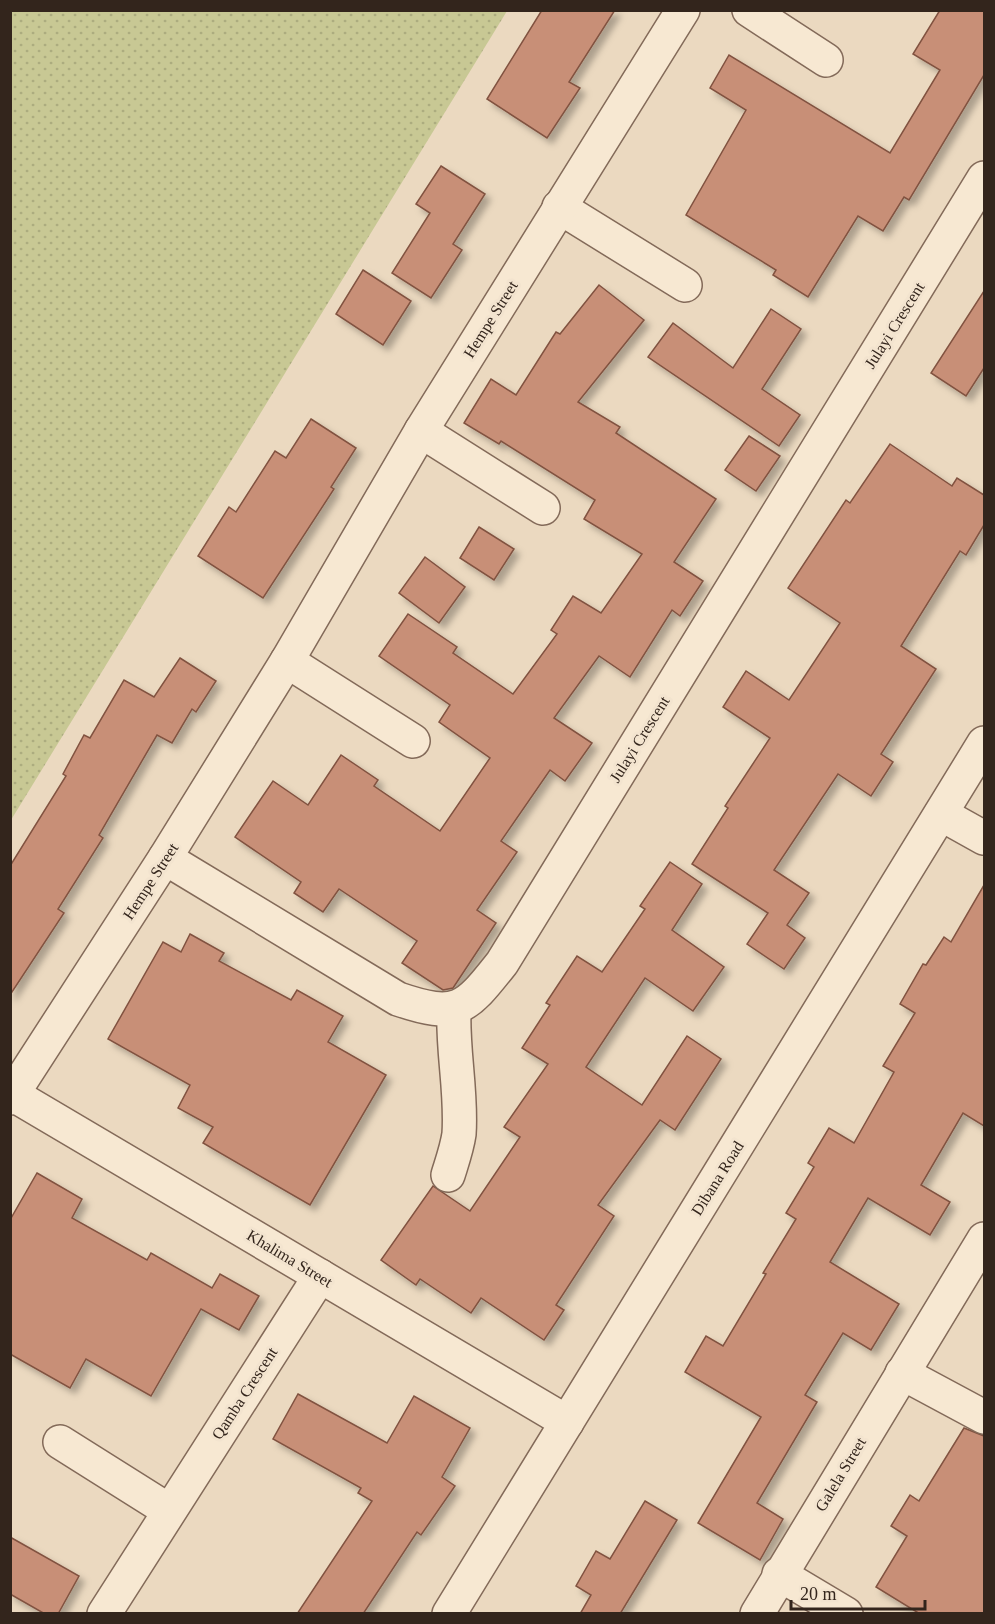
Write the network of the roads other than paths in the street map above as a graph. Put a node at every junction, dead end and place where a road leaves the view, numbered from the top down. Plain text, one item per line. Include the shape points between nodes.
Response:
1 (683, 10) edge
2 (749, 10) edge
3 (826, 60) dead end
4 (984, 178) edge
5 (559, 207) junction
6 (685, 285) dead end
7 (422, 431) junction
8 (543, 508) dead end
9 (287, 661) junction
10 (413, 741) dead end
11 (984, 743) edge
12 (941, 814) junction
13 (984, 838) edge
14 (165, 858) junction
15 (454, 1008) junction
16 (11, 1096) edge
17 (448, 1175) dead end
18 (984, 1239) edge
19 (320, 1276) junction
20 (902, 1373) junction
21 (984, 1417) edge
22 (567, 1422) junction
23 (60, 1442) dead end
24 (168, 1510) junction
25 (779, 1574) junction
26 (104, 1614) edge
27 (449, 1614) edge
28 (757, 1614) edge
29 (846, 1614) edge

1 - 5 street, Hempe Street
2 - 3 street
4 - 15 street, Julayi Crescent via 501,963 476,996
5 - 6 street
5 - 7 street, Hempe Street
7 - 8 street
7 - 9 street, Hempe Street
9 - 10 street
9 - 14 street, Hempe Street
11 - 12 street, Dibana Road
12 - 13 street
12 - 22 street, Dibana Road
14 - 15 street via 398,999 431,1010
14 - 16 street, Hempe Street
15 - 17 street via 452,1040 459,1136
16 - 19 street, Khalima Street
18 - 20 street, Galela Street
19 - 22 street, Khalima Street
19 - 24 street, Qamba Crescent
20 - 21 street
20 - 25 street, Galela Street
22 - 27 street, Dibana Road
23 - 24 street
24 - 26 street, Qamba Crescent
25 - 28 street, Galela Street
25 - 29 street

